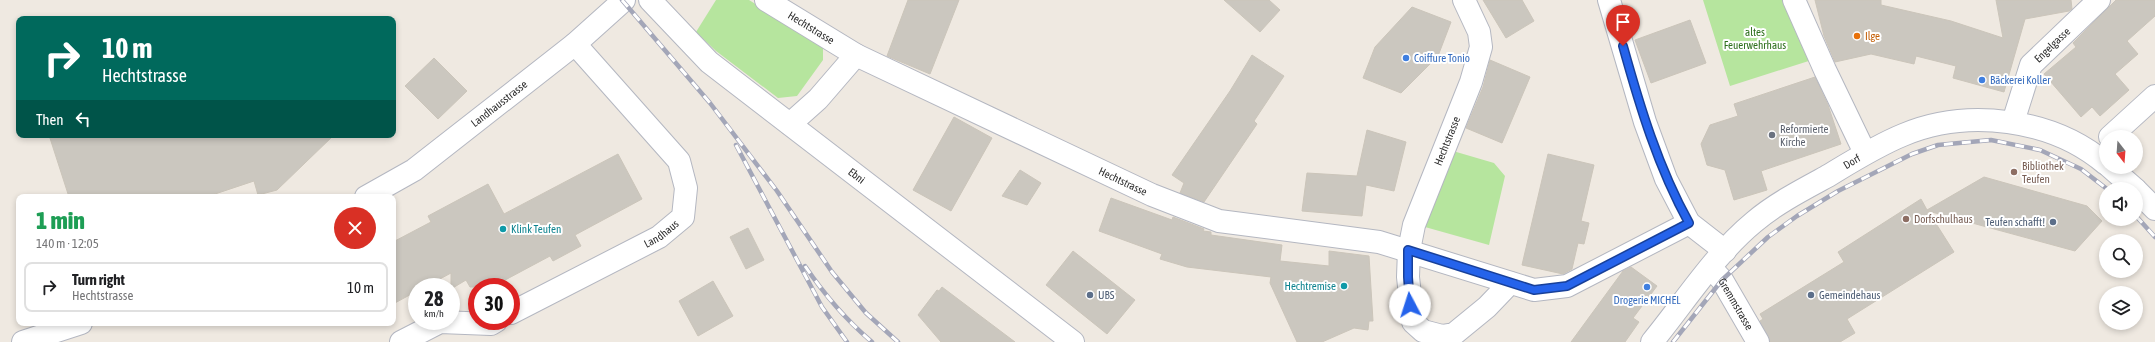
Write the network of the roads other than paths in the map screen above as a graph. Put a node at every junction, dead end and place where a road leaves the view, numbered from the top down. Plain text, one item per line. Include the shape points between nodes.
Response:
1 (624, 0) edge
2 (650, 0) edge
3 (766, 0) edge
4 (1464, 0) edge
5 (1609, 0) edge
6 (1794, 0) edge
7 (2099, 0) edge
8 (575, 44) junction
9 (856, 55) junction
10 (2155, 96) edge
11 (2013, 122) junction
12 (790, 124) junction
13 (2118, 130) edge
14 (1865, 154) junction
15 (2099, 155) edge
16 (2121, 174) edge
17 (2129, 182) edge
18 (371, 194) edge
19 (2143, 197) edge
20 (2155, 210) edge
21 (1689, 223) junction
22 (1408, 250) junction
23 (1725, 252) junction
24 (1711, 268) junction
25 (1510, 283) junction
26 (520, 308) edge
27 (468, 323) edge
28 (72, 326) edge
29 (23, 342) edge
30 (401, 342) edge
31 (1073, 342) edge
32 (1652, 342) edge
33 (1758, 342) edge

1 - 8 street, Landhausstrasse
2 - 12 street, Ebni via 709,62
3 - 9 street, Hechtstrasse
4 - 22 street, Hechtstrasse via 1479,32 1481,47 1478,63 1414,225
5 - 21 street via 1654,149
6 - 14 street
7 - 11 street, Engelgasse via 2031,65
8 - 18 street, Landhausstrasse via 414,170
8 - 26 street, Landhaus via 679,161 686,188 683,217 659,237
9 - 12 street via 818,99
9 - 22 street, Hechtstrasse via 1152,195 1219,221 1380,242
10 - 13 street
11 - 14 street, Dorf via 1949,122 1903,135
11 - 15 street, Dorf via 2052,133
12 - 31 street, Ebni via 829,157
14 - 23 street, Dorf via 1754,222
16 - 17 street, Dorf
19 - 20 street, Dorf
21 - 23 street
21 - 25 street, Hechtstrasse via 1567,286 1534,290
22 - 25 street, Hechtstrasse
22 - 25 street, Hechtstrasse via 1411,314 1413,322 1423,331 1442,336 1454,334 1487,307
23 - 24 street, Dorf
24 - 32 street, Dorf
24 - 33 street, Gremmstrasse via 1722,280
27 - 30 street via 440,322
28 - 29 street

